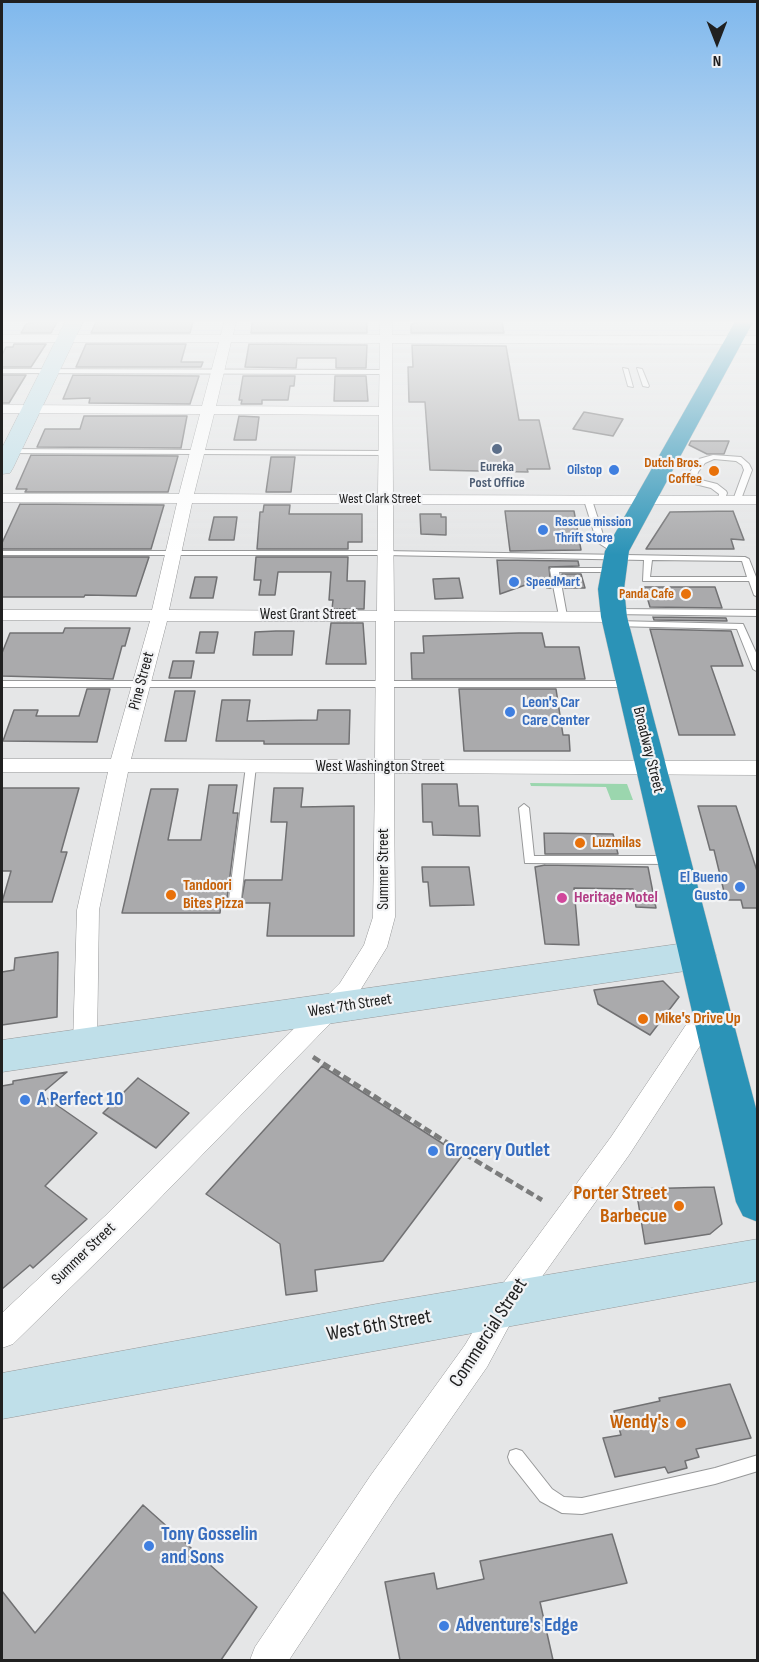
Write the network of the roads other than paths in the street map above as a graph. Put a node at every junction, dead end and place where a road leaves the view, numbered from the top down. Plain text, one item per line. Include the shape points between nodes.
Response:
1 (35, 400) edge
2 (211, 400) edge
3 (386, 400) edge
4 (700, 400) edge
5 (2, 409) edge
6 (30, 409) junction
7 (209, 410) junction
8 (386, 411) junction
9 (198, 452) junction
10 (386, 453) junction
11 (4, 457) edge
12 (717, 493) junction
13 (738, 496) junction
14 (2, 498) edge
15 (188, 499) junction
16 (385, 499) junction
17 (588, 500) junction
18 (644, 500) junction
19 (758, 500) edge
20 (2, 553) edge
21 (172, 553) junction
22 (384, 553) junction
23 (648, 558) junction
24 (614, 559) junction
25 (752, 579) junction
26 (758, 595) edge
27 (758, 613) edge
28 (2, 615) edge
29 (160, 615) junction
30 (384, 615) junction
31 (563, 616) junction
32 (614, 617) junction
33 (758, 669) edge
34 (2, 684) edge
35 (632, 684) junction
36 (140, 685) junction
37 (383, 685) junction
38 (2, 765) edge
39 (119, 765) junction
40 (251, 766) junction
41 (385, 767) junction
42 (652, 768) junction
43 (758, 768) edge
44 (524, 808) dead end
45 (675, 860) junction
46 (235, 899) dead end
47 (699, 955) junction
48 (711, 1008) junction
49 (326, 1009) junction
50 (85, 1044) junction
51 (2, 1056) edge
52 (758, 1202) edge
53 (758, 1260) edge
54 (506, 1304) junction
55 (2, 1334) edge
56 (2, 1396) edge
57 (516, 1457) dead end
58 (758, 1463) edge
59 (268, 1660) edge

1 - 6 street
2 - 7 street, Pine Street
3 - 8 street, Summer Street
4 - 18 highway, Broadway Street
5 - 6 street
6 - 7 street
6 - 11 street
7 - 8 street
7 - 9 street, Pine Street
8 - 10 street, Summer Street
9 - 10 lane
9 - 11 lane
9 - 15 street, Pine Street
10 - 16 street, Summer Street
12 - 13 street, West Clark Street
12 - 13 lane via 693,478 694,472 702,461 713,457 738,459 748,470
12 - 18 street, West Clark Street
13 - 19 street, West Clark Street
14 - 15 street, West Clark Street
15 - 16 street, West Clark Street
15 - 21 street, Pine Street
16 - 17 street, West Clark Street
16 - 22 street, Summer Street
17 - 18 street, West Clark Street
17 - 24 lane via 601,542
18 - 24 highway, Broadway Street
20 - 21 lane
21 - 22 lane
21 - 29 street, Pine Street
22 - 24 lane
22 - 30 street, Summer Street
23 - 24 lane
23 - 25 lane via 745,559
23 - 25 lane via 645,579
24 - 31 lane via 554,570
24 - 32 highway, Broadway Street
25 - 26 lane
27 - 32 lane
28 - 29 street, West Grant Street
29 - 30 street, West Grant Street
29 - 36 street, Pine Street
30 - 31 street, West Grant Street
30 - 37 street, Summer Street
31 - 32 street, West Grant Street
32 - 33 lane via 740,626
32 - 35 highway, Broadway Street
34 - 36 lane
35 - 37 lane
35 - 42 highway, Broadway Street
36 - 37 lane
36 - 39 street, Pine Street
37 - 41 street, Summer Street
38 - 39 street, West Washington Street
39 - 40 street, West Washington Street
39 - 50 street, Pine Street via 88,910
40 - 41 street, West Washington Street
40 - 46 lane
41 - 42 street, West Washington Street
41 - 49 street, Summer Street via 384,917 375,947 348,990
42 - 43 street, West Washington Street
42 - 45 highway, Broadway Street
44 - 45 lane via 530,860
45 - 47 highway, Broadway Street
47 - 48 highway, Broadway Street
47 - 49 street, West 7th Street
48 - 52 highway, Broadway Street
48 - 54 street, Commercial Street via 620,1146
49 - 50 street, West 7th Street
49 - 55 street, Summer Street via 115,1225
50 - 51 street, West 7th Street
53 - 54 street, West 6th Street
54 - 56 street, West 6th Street
54 - 59 street, Commercial Street via 476,1356
57 - 58 lane via 546,1495 562,1504 582,1506

